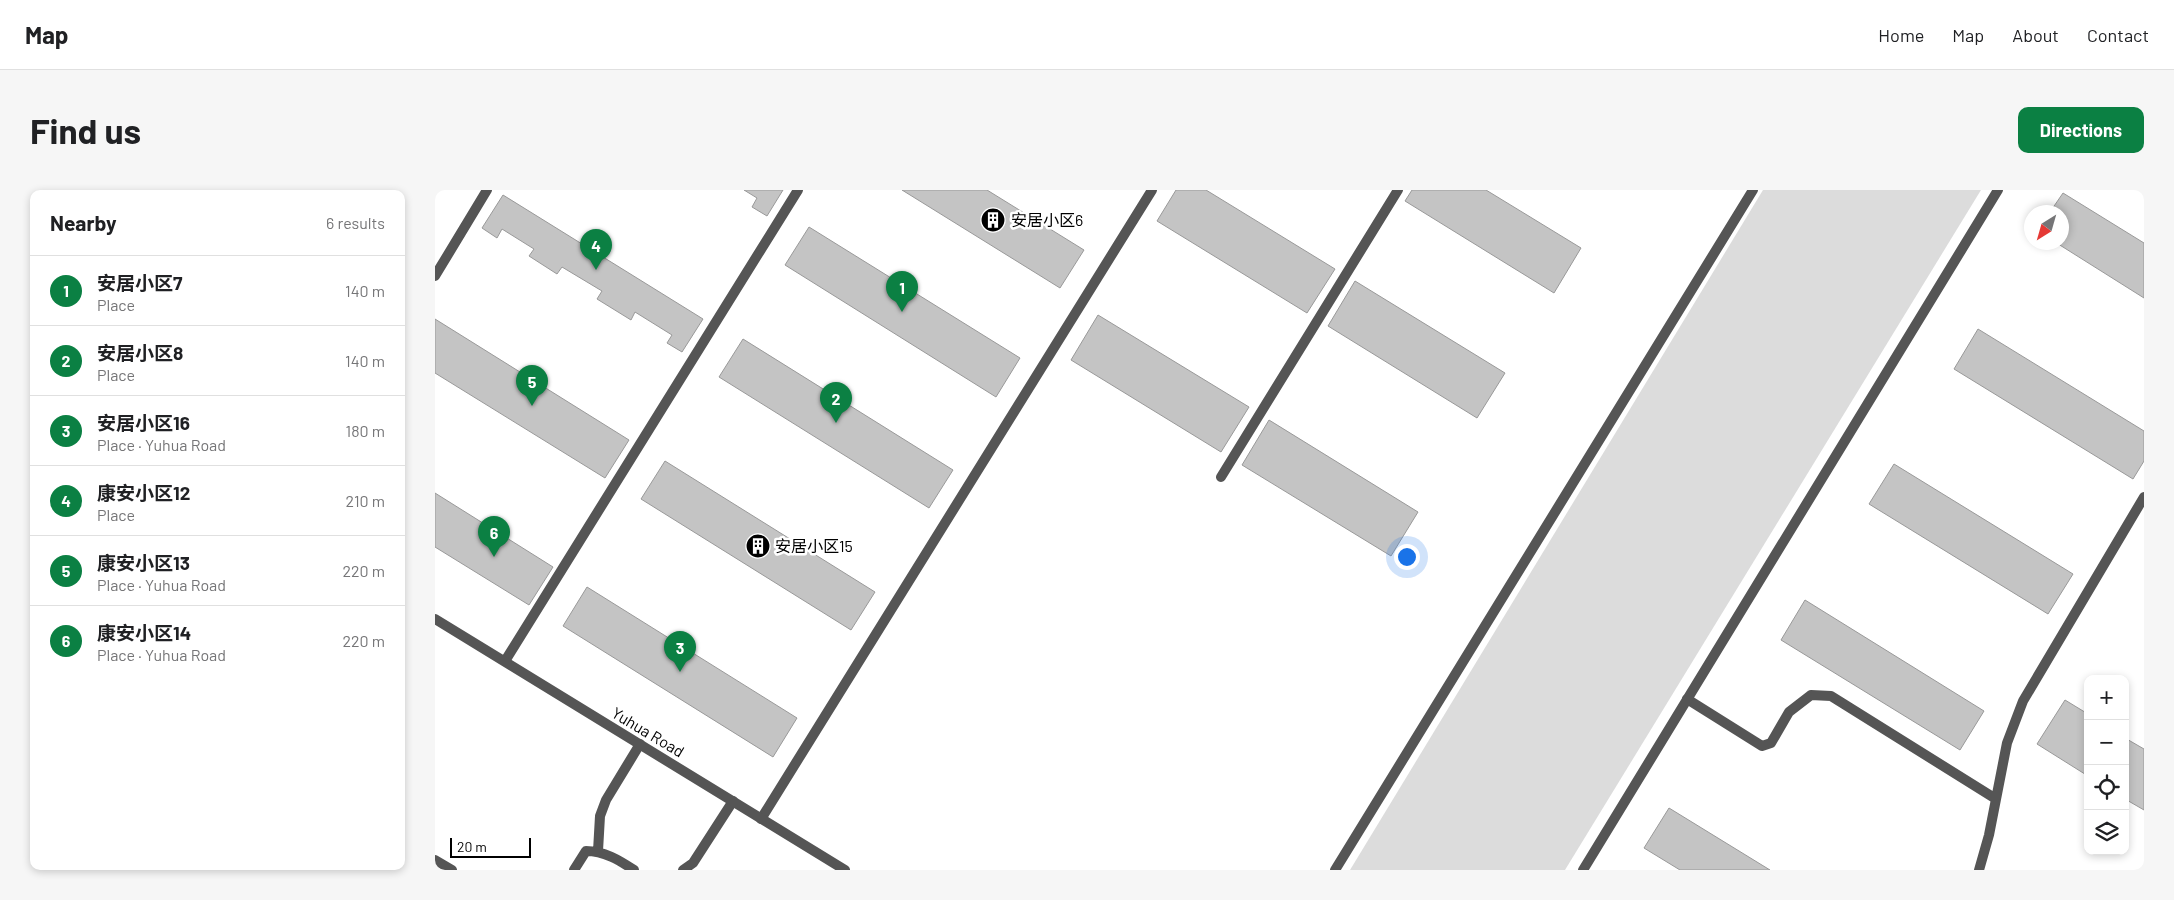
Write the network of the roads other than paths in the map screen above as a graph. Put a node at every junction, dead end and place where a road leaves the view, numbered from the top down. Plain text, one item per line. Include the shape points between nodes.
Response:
1 (487, 190) edge
2 (798, 190) edge
3 (1152, 190) edge
4 (1398, 190) edge
5 (1753, 190) edge
6 (1998, 190) edge
7 (435, 276) edge
8 (1221, 477) dead end
9 (2144, 497) edge
10 (435, 619) edge
11 (505, 661) junction
12 (1687, 699) junction
13 (640, 744) junction
14 (1996, 800) junction
15 (733, 801) junction
16 (761, 818) junction
17 (598, 851) junction
18 (436, 861) edge
19 (452, 870) edge
20 (574, 870) edge
21 (634, 870) edge
22 (683, 870) edge
23 (845, 870) edge
24 (1335, 870) edge
25 (1583, 870) edge
26 (1979, 870) edge

1 - 7 street
2 - 11 street
3 - 16 street
4 - 8 street
5 - 24 street
6 - 12 street
9 - 14 street via 2023,701 2007,743
10 - 11 street, Yuhua Road
11 - 13 street, Yuhua Road
12 - 14 street via 1762,746 1771,742 1789,712 1811,695 1831,696
12 - 25 street
13 - 15 street, Yuhua Road
13 - 17 street via 606,800 600,816
14 - 26 street
15 - 16 street, Yuhua Road
15 - 22 street via 693,863
16 - 23 street, Yuhua Road
17 - 20 street via 586,851
17 - 21 street
18 - 19 street

